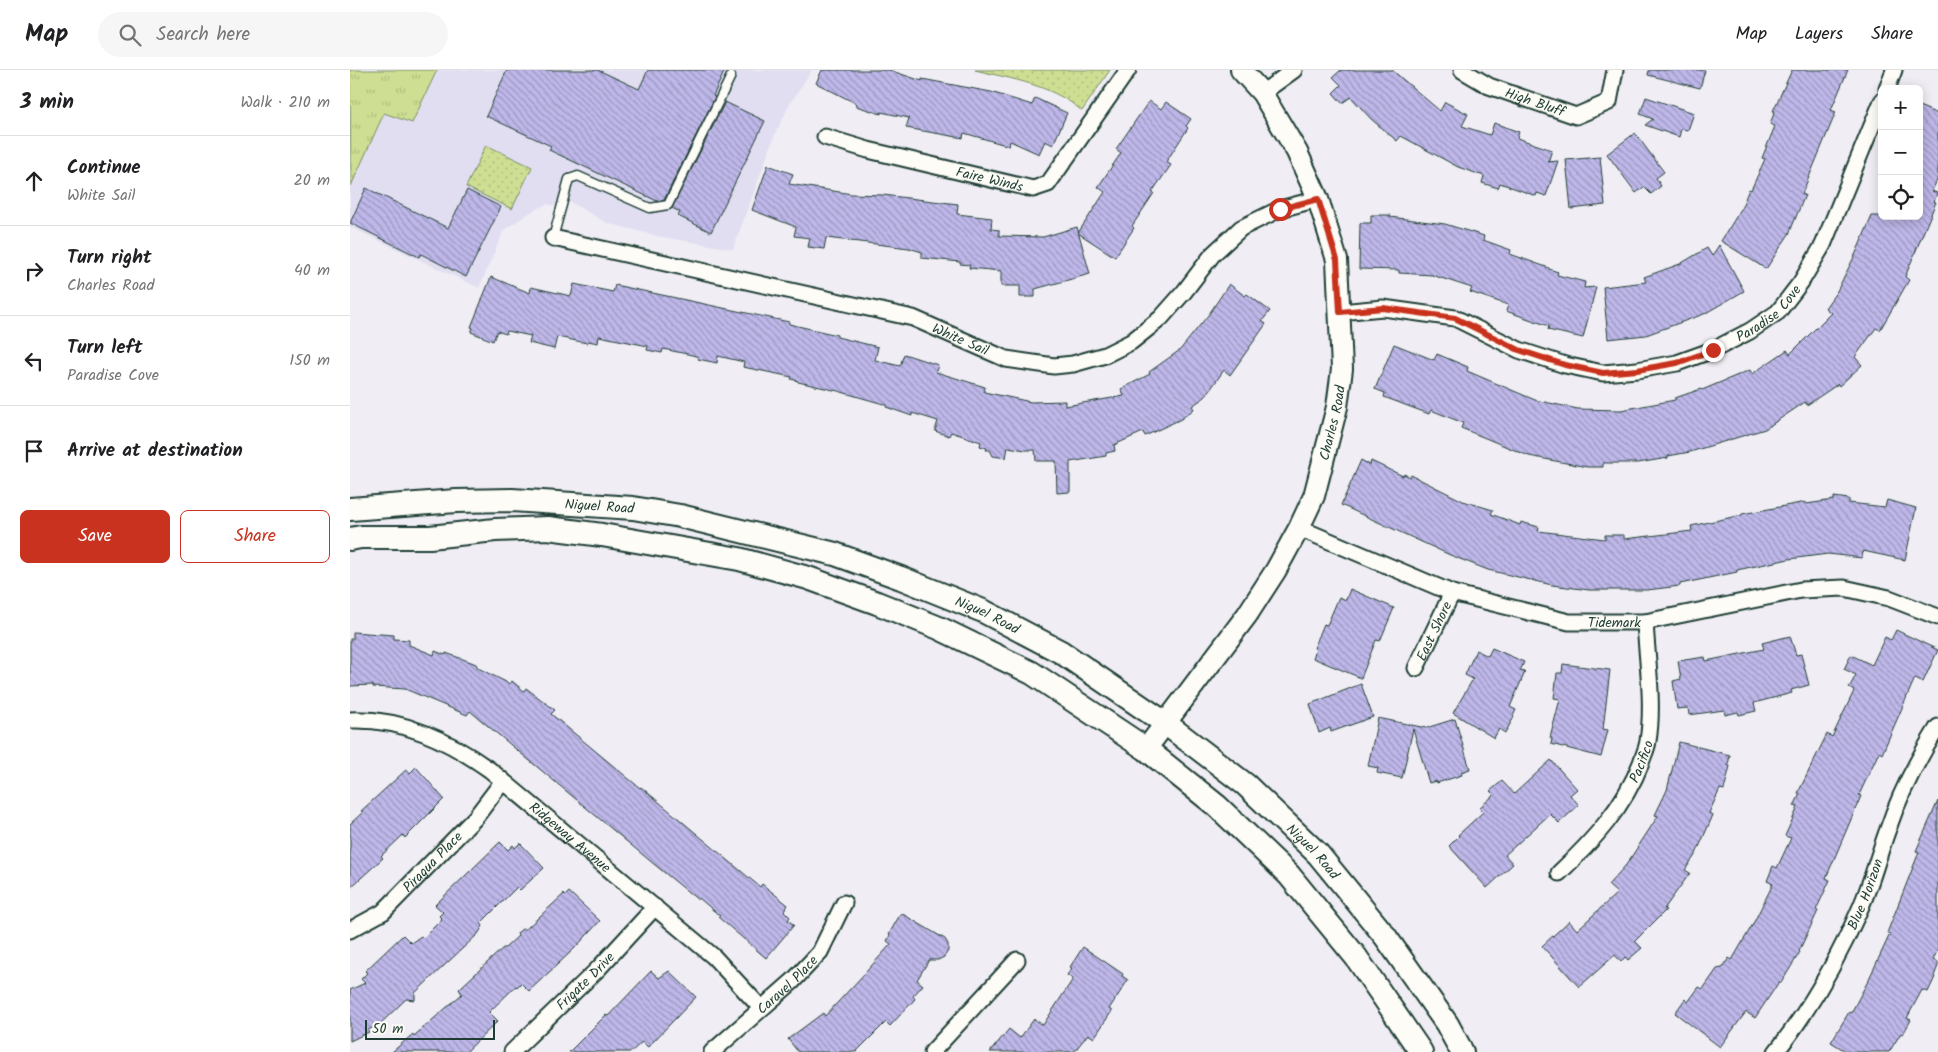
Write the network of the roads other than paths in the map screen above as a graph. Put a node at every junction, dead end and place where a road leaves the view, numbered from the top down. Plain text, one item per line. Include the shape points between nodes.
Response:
1 (1128, 70) edge
2 (1241, 70) edge
3 (1294, 70) edge
4 (1462, 70) edge
5 (1615, 70) edge
6 (1894, 70) edge
7 (731, 76) dead end
8 (1888, 85) edge
9 (1262, 93) junction
10 (1878, 111) edge
11 (825, 137) dead end
12 (1318, 199) junction
13 (553, 238) joint
14 (1340, 312) junction
15 (350, 509) edge
16 (1299, 528) junction
17 (350, 539) edge
18 (1452, 593) junction
19 (1938, 617) edge
20 (1645, 622) junction
21 (1416, 668) dead end
22 (350, 720) edge
23 (1165, 723) junction
24 (1938, 726) edge
25 (1146, 749) junction
26 (503, 781) junction
27 (1559, 873) dead end
28 (844, 903) dead end
29 (655, 907) junction
30 (350, 930) edge
31 (1017, 960) dead end
32 (761, 1008) junction
33 (512, 1052) edge
34 (712, 1052) edge
35 (932, 1052) edge
36 (1421, 1052) edge
37 (1462, 1052) edge
38 (1776, 1052) edge

1 - 11 street, Faire Winds via 1048,184 1032,189
2 - 9 street, Charles Road
3 - 9 street
4 - 5 street, High Bluff via 1489,86 1576,116 1609,102
6 - 8 street
7 - 13 lane via 668,205 650,208 578,176 569,179
9 - 12 street, Charles Road via 1297,152
10 - 14 street, Paradise Cove via 1823,245 1801,282 1778,312 1713,350 1677,363 1603,373 1519,350 1455,318 1383,308
12 - 13 street, White Sail via 1280,209 1241,228 1213,254 1161,318 1131,342 1105,355 1054,366 1006,359 913,318
12 - 14 street, Charles Road via 1337,260
14 - 16 street, Charles Road via 1342,369 1338,407 1314,496
15 - 23 main road, Niguel Road via 512,500 633,508 680,516 834,554 983,611 1061,652
16 - 18 street, Tidemark
16 - 23 street, Charles Road via 1247,615
17 - 25 main road, Niguel Road via 548,528 739,558 808,578 939,628 1032,673
18 - 20 street, Tidemark via 1569,622
18 - 21 street, East Shore
19 - 20 street, Tidemark via 1889,598 1844,588 1801,590
20 - 27 street, Pacifico via 1650,711 1648,743 1634,780 1613,816
22 - 26 street, Ridgeway Avenue via 402,726 436,737 468,754
23 - 25 street, Charles Road
23 - 37 main road, Niguel Road via 1246,785 1318,854 1385,936 1447,1024
24 - 38 street, Blue Horizon via 1910,775 1859,911 1840,951 1813,1001
25 - 36 main road, Niguel Road via 1217,806 1289,875 1356,957
26 - 29 street, Ridgeway Avenue
26 - 30 street, Piragua Place via 475,818 383,912
28 - 32 street, Caravel Place via 820,952
29 - 32 street, Ridgeway Avenue via 714,957
29 - 33 street, Frigate Drive via 598,969
31 - 35 street
32 - 34 street, Caravel Place

